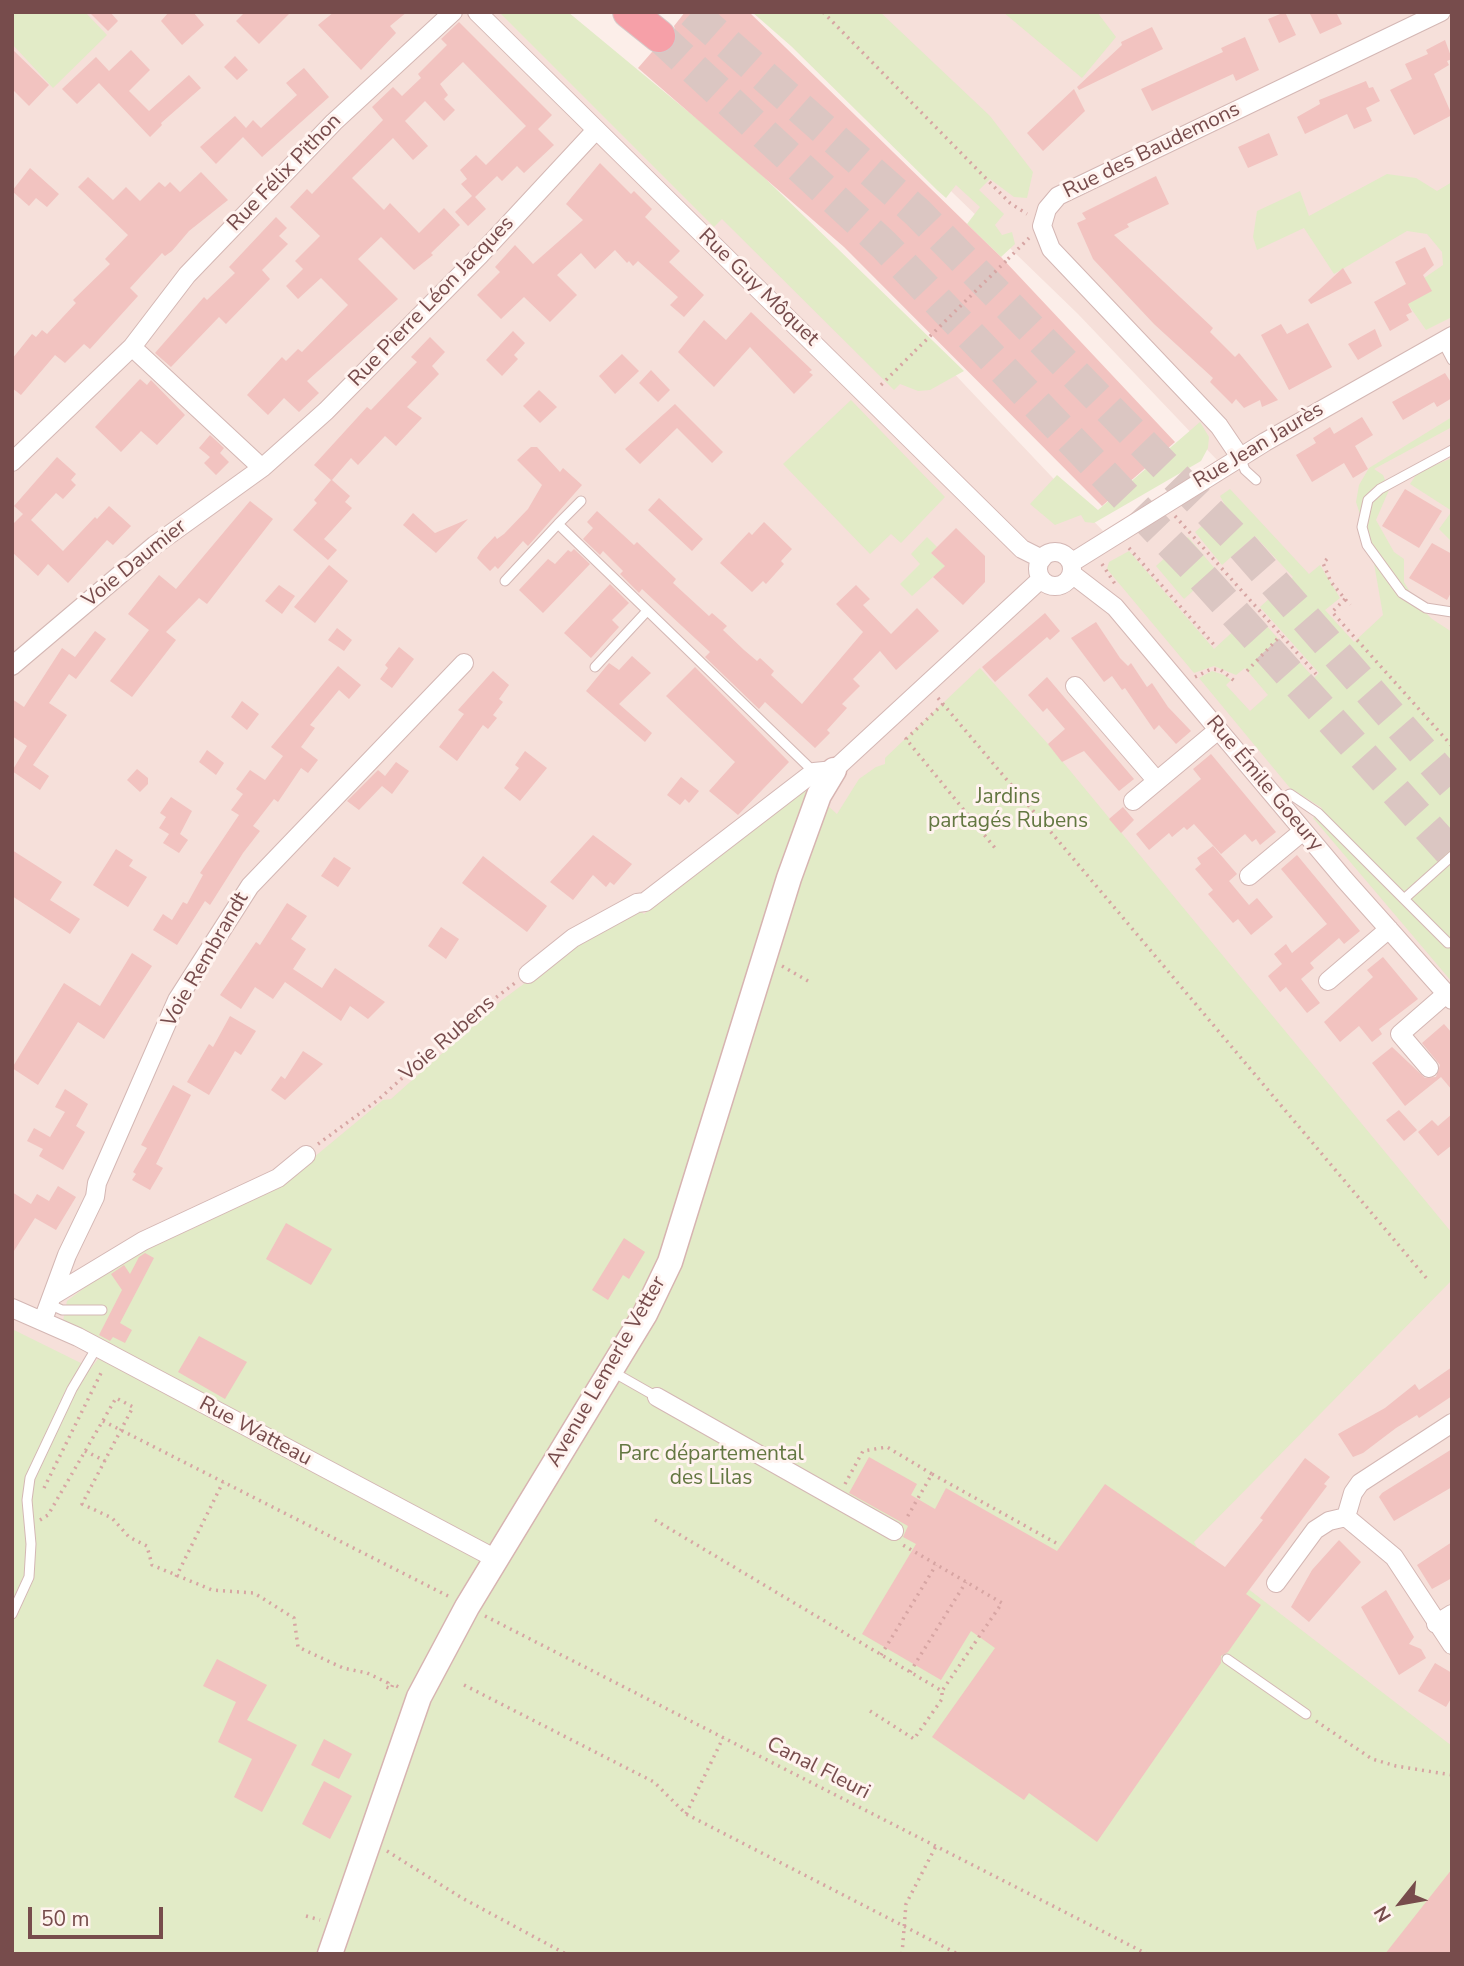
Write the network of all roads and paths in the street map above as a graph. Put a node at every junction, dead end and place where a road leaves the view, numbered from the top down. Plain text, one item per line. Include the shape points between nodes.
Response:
1 (453, 12) edge
2 (477, 12) edge
3 (629, 12) edge
4 (822, 12) edge
5 (1441, 12) edge
6 (659, 36) tunnel mouth
7 (596, 130) junction
8 (1042, 226) junction
9 (1027, 240) dead end
10 (1447, 339) edge
11 (132, 347) junction
12 (1452, 359) edge
13 (869, 396) junction
14 (1452, 450) edge
15 (1240, 457) junction
16 (12, 462) edge
17 (262, 468) junction
18 (1256, 480) dead end
19 (581, 501) dead end
20 (1174, 514) dead end
21 (558, 524) junction
22 (1125, 544) dead end
23 (1042, 559) junction
24 (1328, 559) dead end
25 (1071, 568) junction
26 (1041, 579) junction
27 (505, 581) dead end
28 (1345, 599) junction
29 (1350, 605) dead end
30 (647, 611) junction
31 (1452, 612) edge
32 (1281, 635) junction
33 (1216, 647) dead end
34 (464, 663) dead end
35 (12, 666) edge
36 (595, 667) dead end
37 (1247, 671) dead end
38 (1316, 674) dead end
39 (1193, 678) dead end
40 (1237, 683) dead end
41 (1075, 686) dead end
42 (1218, 730) junction
43 (1452, 746) edge
44 (824, 771) junction
45 (1157, 780) junction
46 (1133, 801) dead end
47 (1278, 801) junction
48 (1303, 831) junction
49 (995, 848) dead end
50 (1452, 856) edge
51 (1248, 876) dead end
52 (1404, 898) junction
53 (1389, 929) junction
54 (1448, 943) dead end
55 (783, 967) dead end
56 (528, 974) joint
57 (808, 981) dead end
58 (1328, 981) dead end
59 (1449, 997) edge
60 (1429, 1068) dead end
61 (306, 1155) joint
62 (1428, 1280) dead end
63 (48, 1307) junction
64 (12, 1308) edge
65 (102, 1310) dead end
66 (97, 1347) junction
67 (116, 1358) junction
68 (611, 1371) junction
69 (657, 1397) joint
70 (103, 1421) junction
71 (1452, 1423) edge
72 (121, 1430) junction
73 (85, 1451) junction
74 (105, 1461) junction
75 (932, 1474) junction
76 (223, 1482) junction
77 (44, 1488) dead end
78 (837, 1499) junction
79 (1346, 1517) junction
80 (655, 1520) dead end
81 (29, 1529) junction
82 (894, 1531) junction
83 (1056, 1543) dead end
84 (496, 1559) junction
85 (936, 1565) junction
86 (176, 1577) junction
87 (966, 1582) junction
88 (1276, 1583) dead end
89 (452, 1598) dead end
90 (12, 1614) edge
91 (1452, 1614) edge
92 (481, 1615) dead end
93 (1436, 1624) junction
94 (1452, 1645) edge
95 (881, 1654) junction
96 (1227, 1659) dead end
97 (910, 1672) junction
98 (464, 1685) dead end
99 (404, 1690) dead end
100 (942, 1691) junction
101 (870, 1710) dead end
102 (1306, 1714) joint
103 (723, 1738) junction
104 (1452, 1775) edge
105 (686, 1814) junction
106 (936, 1846) junction
107 (400, 1857) dead end
108 (306, 1916) dead end
109 (316, 1919) dead end
110 (903, 1926) junction
111 (330, 1954) edge
112 (566, 1954) edge
113 (902, 1954) edge
114 (958, 1954) edge
115 (1147, 1954) edge

1 - 11 street, Rue Félix Pithon via 334,122 204,257
2 - 7 street, Rue Guy Môquet
3 - 6 highway
4 - 8 path via 1010,202
5 - 8 street, Rue des Baudemons via 1058,196 1047,209
7 - 13 street, Rue Guy Môquet
7 - 17 street, Rue Pierre Léon Jacques via 326,411
8 - 15 street via 1051,249 1219,426
9 - 13 path, bridge
10 - 12 lane
10 - 15 street, Rue Jean Jaurès
11 - 16 street, Rue Félix Pithon
11 - 17 street
13 - 23 street, Rue Guy Môquet via 1022,549
14 - 31 lane via 1380,489 1368,500 1362,527 1367,545 1402,593 1426,608
15 - 18 lane
15 - 25 street, Rue Jean Jaurès
17 - 35 street, Voie Daumier via 155,545
19 - 21 lane
20 - 32 path
21 - 27 lane
21 - 30 lane
22 - 33 path
23 - 25 street via 1058,552
23 - 26 street
24 - 28 path via 1323,563 1331,582
25 - 26 street via 1061,585
25 - 42 street, Rue Émile Goeury via 1115,607
26 - 44 street
28 - 29 path
28 - 43 path via 1332,612
30 - 36 lane
30 - 44 lane
32 - 37 path
32 - 38 path
34 - 63 street, Voie Rembrandt via 250,886 177,1000 66,1255
39 - 40 path via 1211,669 1221,670
41 - 45 street
42 - 45 street
42 - 47 street, Rue Émile Goeury
44 - 56 street via 645,902 573,938
44 - 68 street, Avenue Lemerle Vetter via 670,1262
45 - 46 street
47 - 48 street, Rue Émile Goeury
47 - 52 lane via 1290,794 1318,813
48 - 51 street
48 - 53 street, Rue Émile Goeury
49 - 62 path via 905,739 942,703
50 - 52 lane
52 - 54 lane
53 - 58 street
53 - 59 street, Rue Émile Goeury
55 - 57 path
56 - 61 path, Voie Rubens
59 - 60 street via 1400,1034
61 - 63 street via 278,1178 143,1241
63 - 64 street, Rue Watteau
63 - 65 lane
63 - 66 street, Rue Watteau
66 - 67 street, Rue Watteau
66 - 81 lane via 30,1478
67 - 77 path via 109,1369 101,1369
67 - 84 street, Rue Watteau
68 - 69 lane
68 - 84 street, Avenue Lemerle Vetter
69 - 78 street
70 - 72 path
70 - 72 path via 117,1398 133,1407
70 - 73 path
71 - 79 street via 1360,1483
72 - 74 path
72 - 76 path
73 - 74 path
73 - 81 path via 48,1515
74 - 86 path via 82,1504 112,1518 147,1546 152,1565
75 - 78 path via 887,1447 863,1451
75 - 82 path
75 - 83 path
76 - 86 path
76 - 89 path
78 - 82 street
79 - 88 street via 1315,1530
79 - 93 street via 1394,1557
80 - 95 path
81 - 90 lane via 29,1577
82 - 85 path via 898,1542
84 - 111 street, Avenue Lemerle Vetter via 419,1697
85 - 87 path
85 - 95 path
86 - 99 path via 212,1590 254,1593 294,1618 298,1647 388,1683 386,1687 391,1689 393,1684
87 - 97 path
87 - 100 path via 1002,1603
91 - 93 street
92 - 103 path, Canal Fleuri
93 - 94 street
95 - 97 path
96 - 102 lane
97 - 100 path
98 - 105 path via 654,1782
100 - 101 path via 942,1699 914,1739
102 - 104 path via 1372,1759
103 - 105 path
103 - 106 path, Canal Fleuri
105 - 110 path
106 - 110 path via 906,1904
106 - 115 path, Canal Fleuri
107 - 112 path via 462,1898
108 - 109 path
110 - 113 path
110 - 114 path

